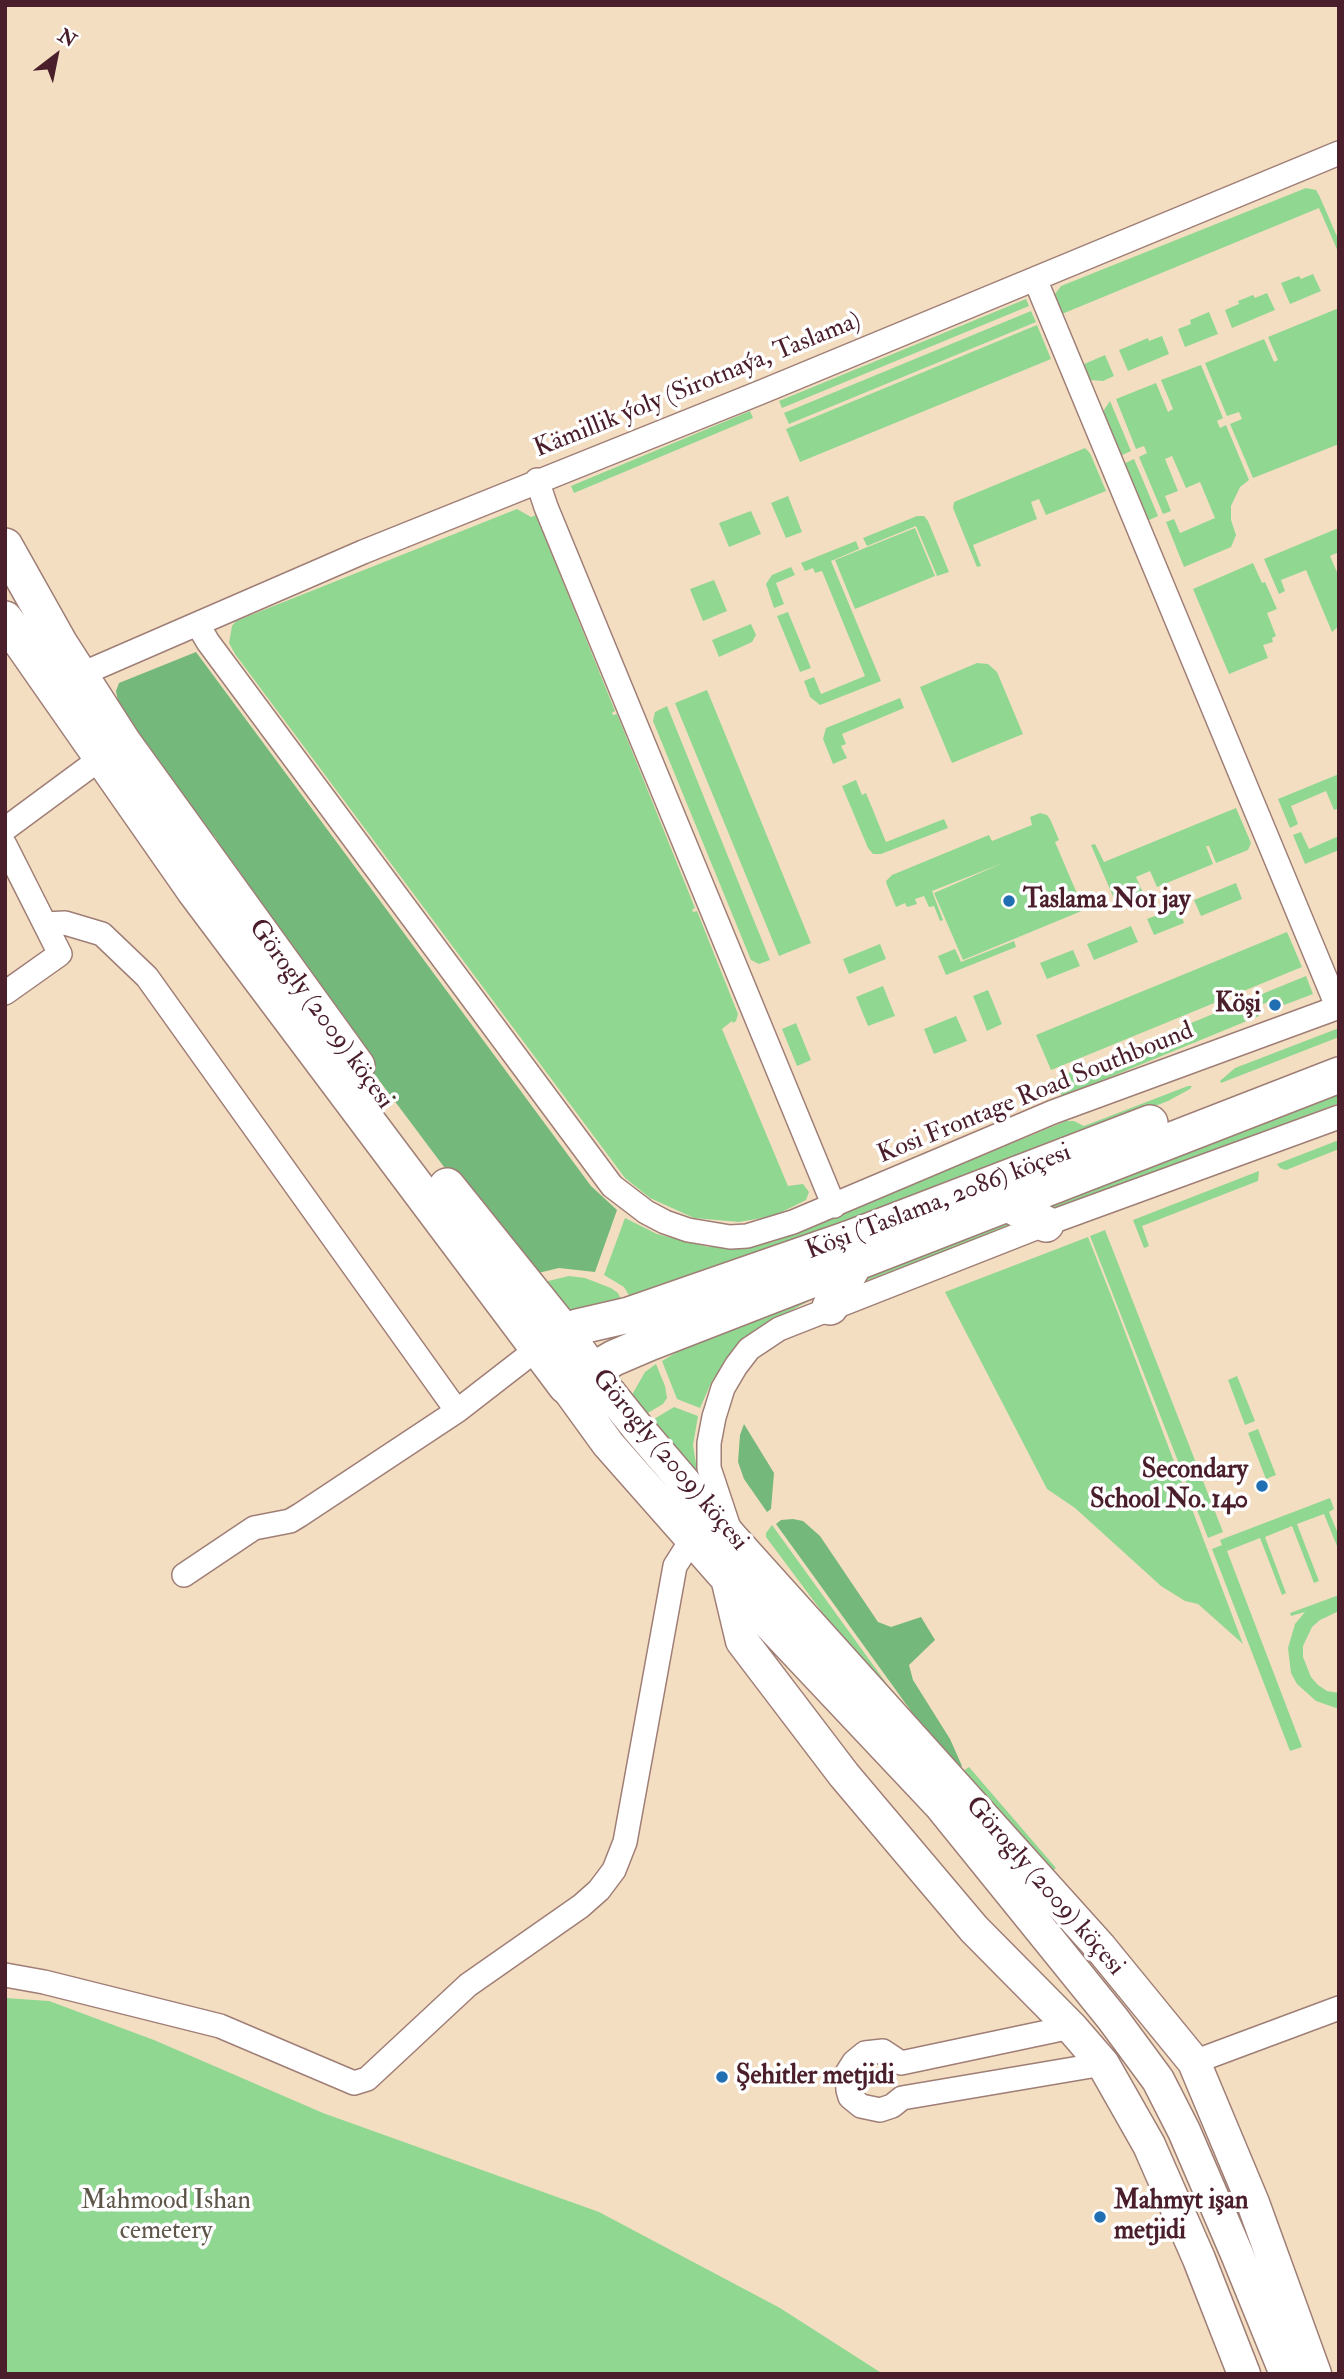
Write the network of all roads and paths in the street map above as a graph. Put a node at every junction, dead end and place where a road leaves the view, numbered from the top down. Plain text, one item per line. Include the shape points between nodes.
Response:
1 (1339, 153) edge
2 (1035, 279) junction
3 (537, 480) junction
4 (5, 546) edge
5 (5, 619) edge
6 (198, 625) junction
7 (66, 681) junction
8 (112, 750) junction
9 (5, 829) edge
10 (5, 845) edge
11 (45, 924) junction
12 (5, 993) edge
13 (1338, 1007) edge
14 (1339, 1050) edge
15 (1339, 1075) edge
16 (1339, 1117) edge
17 (1008, 1204) junction
18 (834, 1206) junction
19 (1046, 1224) junction
20 (855, 1263) junction
21 (830, 1307) junction
22 (551, 1341) junction
23 (579, 1378) junction
24 (457, 1411) junction
25 (732, 1538) junction
26 (692, 1539) junction
27 (184, 1575) dead end
28 (728, 1580) junction
29 (5, 1975) edge
30 (1339, 2008) edge
31 (1071, 2027) junction
32 (1194, 2062) junction
33 (1103, 2064) junction
34 (1244, 2374) edge
35 (1286, 2374) edge
36 (1315, 2374) edge

1 - 2 street, Kämillik ýoly (Sirotnaýa, Taslama)
2 - 3 street, Kämillik ýoly (Sirotnaýa, Taslama)
2 - 13 street
3 - 6 street, Kämillik ýoly (Sirotnaýa, Taslama)
3 - 18 street
4 - 7 main road, Görogly (2009) köçesi
5 - 7 main road, Görogly (2009) köçesi
6 - 7 street, Kämillik ýoly (Sirotnaýa, Taslama)
6 - 18 street, Kosi Frontage Road Southbound via 611,1186 666,1222 730,1237 747,1236
7 - 8 main road, Görogly (2009) köçesi
8 - 9 street
8 - 22 main road, Görogly (2009) köçesi via 194,890 405,1168
10 - 11 street
11 - 12 street via 60,954
11 - 24 street via 65,923 102,934 147,977
13 - 18 street, Kosi Frontage Road Southbound via 1053,1112
14 - 22 main road, Köşi (Taslama, 2086) köçesi via 848,1239 629,1315 577,1327
15 - 17 main road, Köşi (Taslama, 2086) köçesi
16 - 19 street
17 - 19 main road
17 - 20 main road, Köşi (Taslama, 2086) köçesi
19 - 21 street
20 - 21 main road
20 - 23 main road, Köşi (Taslama, 2086) köçesi via 649,1343
21 - 25 street via 779,1329 749,1349 723,1388 709,1443 709,1468
22 - 23 main road, Görogly (2009) köçesi
22 - 24 street
23 - 25 main road, Görogly (2009) köçesi via 636,1427
23 - 26 main road, Görogly (2009) köçesi via 608,1444
24 - 27 street via 300,1515 254,1528
25 - 32 main road, Görogly (2009) köçesi via 1100,1947
26 - 28 main road, Görogly (2009) köçesi
26 - 29 street via 675,1566 625,1842 614,1870 581,1906 468,1985 367,2079 354,2083 220,2026
28 - 31 main road via 742,1641 844,1775 974,1929
28 - 35 main road, Görogly (2009) köçesi via 940,1805 1158,2080
30 - 32 street
31 - 33 main road
31 - 33 street via 901,2063 883,2051 866,2053 847,2073 850,2097 870,2110 880,2110 902,2098
32 - 36 main road, Görogly (2009) köçesi via 1253,2203
33 - 34 main road via 1149,2145

